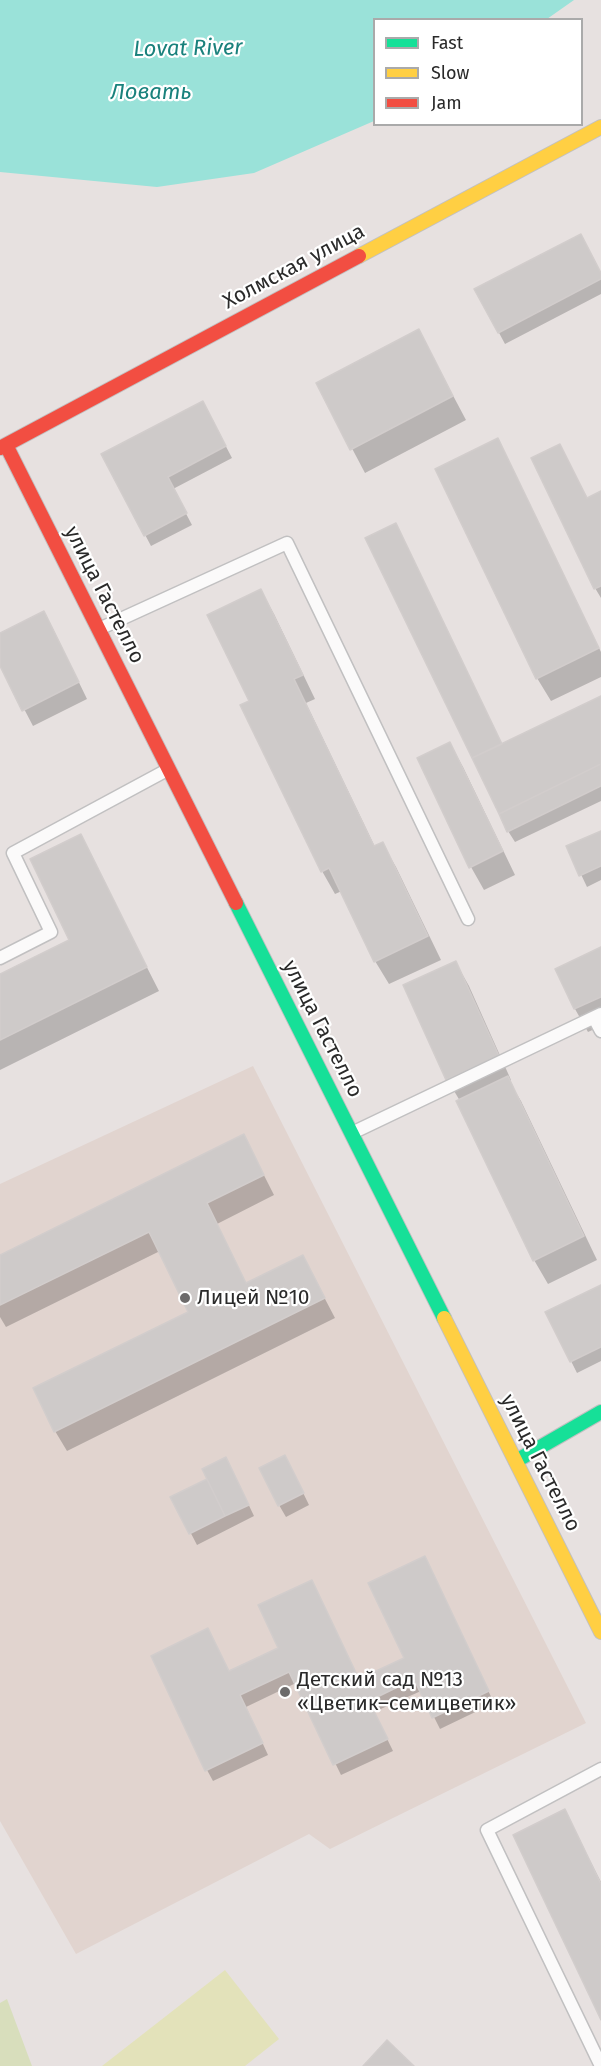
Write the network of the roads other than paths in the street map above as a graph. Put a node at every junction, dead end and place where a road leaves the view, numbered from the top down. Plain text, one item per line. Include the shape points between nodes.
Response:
1 (601, 127) edge
2 (3, 446) edge
3 (98, 629) junction
4 (168, 770) junction
5 (468, 919) dead end
6 (0, 958) edge
7 (598, 1016) edge
8 (601, 1031) edge
9 (351, 1134) junction
10 (601, 1412) edge
11 (516, 1461) junction
12 (601, 1632) edge
13 (601, 1768) edge
14 (601, 2066) edge

1 - 2 main road, Холмская улица
2 - 3 main road, улица Гастелло
3 - 4 main road, улица Гастелло
3 - 5 lane via 287,543
4 - 6 lane via 12,853 51,932
4 - 9 main road, улица Гастелло
7 - 8 lane
7 - 9 lane
9 - 11 main road, улица Гастелло
10 - 11 main road
11 - 12 main road, улица Гастелло
13 - 14 lane via 487,1830

